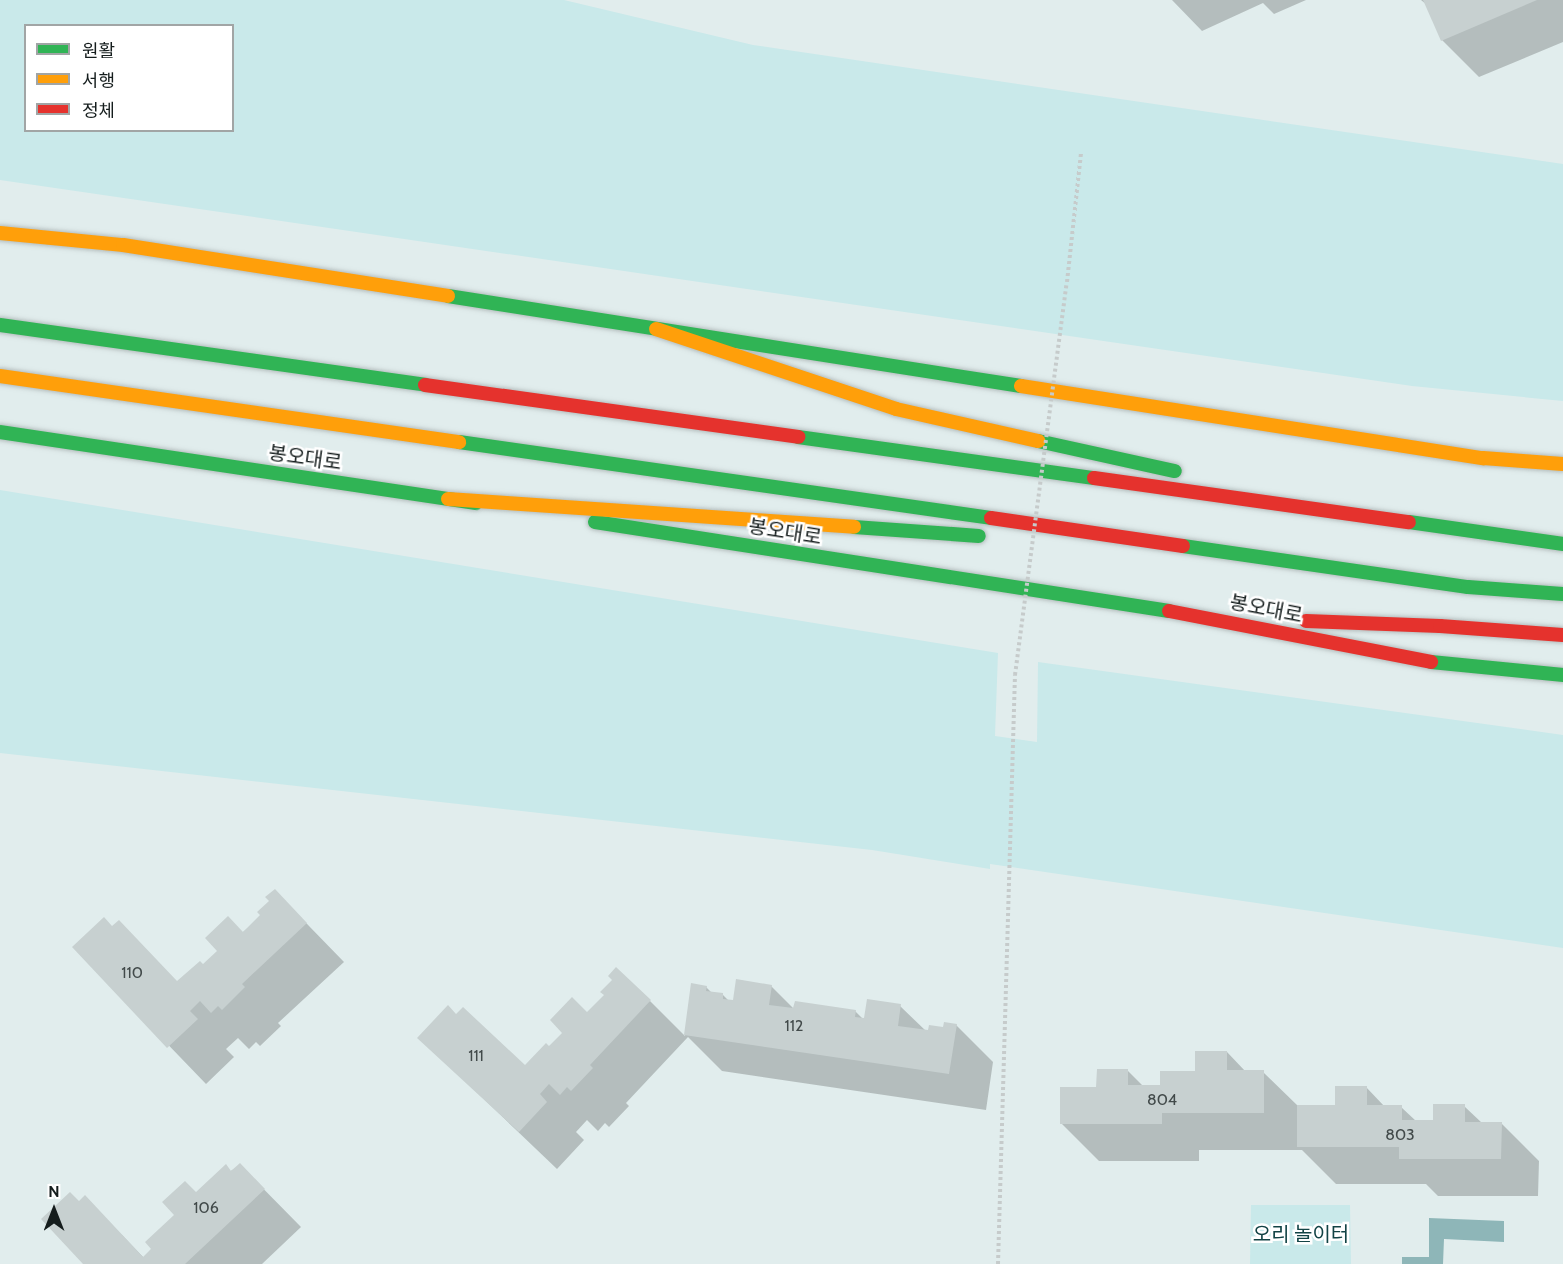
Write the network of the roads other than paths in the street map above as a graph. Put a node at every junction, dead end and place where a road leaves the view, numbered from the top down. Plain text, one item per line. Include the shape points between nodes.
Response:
1 (0, 233) edge
2 (0, 325) edge
3 (656, 329) junction
4 (0, 376) edge
5 (0, 432) edge
6 (1563, 465) edge
7 (1185, 473) dead end
8 (1220, 481) dead end
9 (448, 499) junction
10 (1416, 525) junction
11 (988, 537) dead end
12 (1563, 544) edge
13 (1094, 548) dead end
14 (1468, 587) junction
15 (1563, 594) edge
16 (1211, 618) junction
17 (1563, 634) edge
18 (1563, 675) edge

1 - 3 main road via 123,245
2 - 10 main road
3 - 6 main road via 1483,458
3 - 7 main road via 896,409
4 - 14 main road, 봉오대로
5 - 9 main road, 봉오대로
8 - 10 main road
9 - 11 main road
9 - 16 main road, 봉오대로
10 - 12 main road
13 - 14 main road
14 - 15 main road, 봉오대로
16 - 17 main road
16 - 18 main road, 봉오대로 via 1434,663

